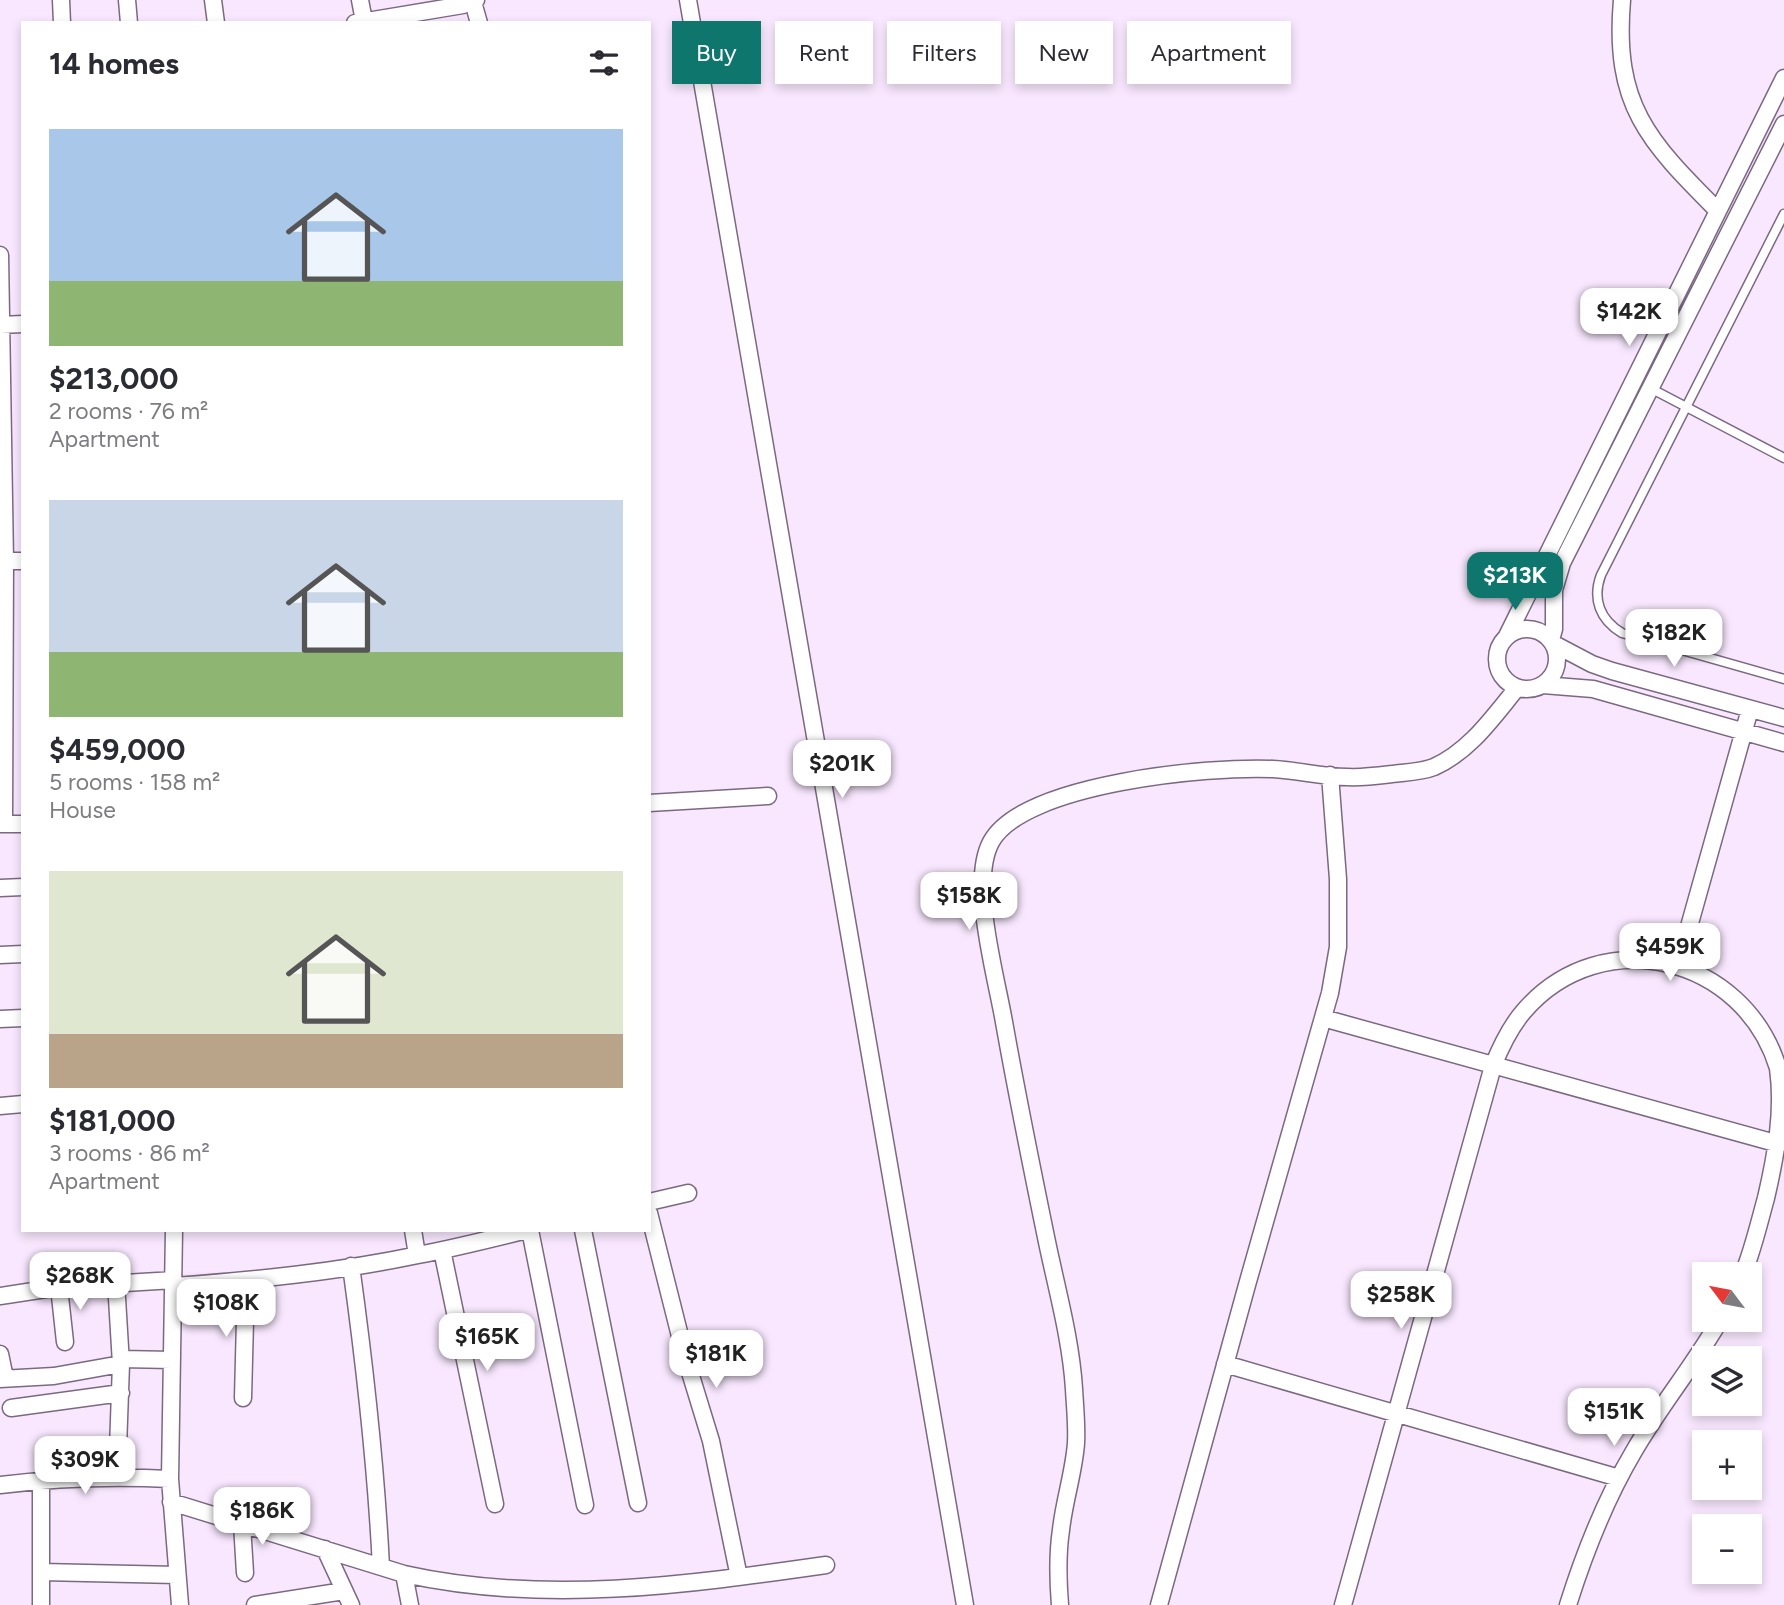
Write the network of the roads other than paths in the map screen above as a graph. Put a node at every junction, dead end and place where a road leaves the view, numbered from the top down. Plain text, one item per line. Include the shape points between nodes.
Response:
1 (61, 0) edge
2 (127, 0) edge
3 (213, 0) edge
4 (360, 0) edge
5 (688, 0) edge
6 (1622, 0) edge
7 (475, 1) edge
8 (62, 21) edge
9 (129, 21) edge
10 (216, 21) edge
11 (360, 21) edge
12 (365, 21) edge
13 (479, 21) edge
14 (1784, 78) edge
15 (1784, 124) edge
16 (1718, 211) junction
17 (1784, 214) edge
18 (0, 255) edge
19 (1, 324) edge
20 (21, 324) edge
21 (1650, 388) junction
22 (1687, 407) junction
23 (1784, 458) edge
24 (3, 561) edge
25 (21, 561) edge
26 (1507, 636) junction
27 (1553, 642) junction
28 (1784, 679) edge
29 (1543, 685) junction
30 (1517, 688) junction
31 (1750, 709) junction
32 (1784, 718) edge
33 (1744, 732) junction
34 (1784, 743) edge
35 (1330, 775) junction
36 (768, 796) dead end
37 (651, 803) edge
38 (2, 824) edge
39 (21, 824) edge
40 (21, 887) edge
41 (0, 888) edge
42 (21, 954) edge
43 (0, 955) edge
44 (1678, 966) junction
45 (21, 1018) edge
46 (1323, 1018) junction
47 (0, 1019) edge
48 (1493, 1066) junction
49 (21, 1104) edge
50 (0, 1106) edge
51 (1779, 1144) junction
52 (688, 1194) dead end
53 (651, 1202) edge
54 (651, 1221) edge
55 (174, 1232) edge
56 (413, 1232) edge
57 (519, 1232) edge
58 (528, 1232) edge
59 (583, 1232) edge
60 (442, 1250) junction
61 (417, 1255) junction
62 (1747, 1262) edge
63 (351, 1266) junction
64 (246, 1281) junction
65 (116, 1282) junction
66 (174, 1283) junction
67 (59, 1287) junction
68 (0, 1296) edge
69 (1712, 1332) edge
70 (65, 1342) dead end
71 (0, 1354) edge
72 (172, 1360) junction
73 (121, 1361) junction
74 (1225, 1364) junction
75 (2, 1379) edge
76 (121, 1394) junction
77 (243, 1398) dead end
78 (11, 1408) dead end
79 (1397, 1413) junction
80 (117, 1476) junction
81 (1619, 1478) junction
82 (170, 1479) junction
83 (41, 1480) junction
84 (0, 1485) edge
85 (171, 1502) junction
86 (638, 1503) dead end
87 (495, 1504) dead end
88 (585, 1506) dead end
89 (242, 1524) junction
90 (325, 1549) junction
91 (826, 1565) dead end
92 (381, 1567) junction
93 (41, 1572) junction
94 (245, 1573) dead end
95 (404, 1574) junction
96 (177, 1575) junction
97 (739, 1577) junction
98 (666, 1587) junction
99 (476, 1597) edge
100 (347, 1598) edge
101 (554, 1598) edge
102 (631, 1598) edge
103 (41, 1605) edge
104 (180, 1605) edge
105 (255, 1605) edge
106 (410, 1605) edge
107 (670, 1605) edge
108 (965, 1605) edge
109 (1060, 1605) edge
110 (1159, 1605) edge
111 (1343, 1605) edge
112 (1567, 1605) edge

1 - 8 street
2 - 9 street
3 - 10 street
4 - 11 street
5 - 108 street
6 - 16 street via 1623,65 1634,106 1654,144
7 - 12 street
7 - 13 street
14 - 16 street
15 - 21 street
16 - 26 street
17 - 22 lane
18 - 19 street
19 - 20 street
19 - 24 street
21 - 22 lane
21 - 27 street via 1562,563 1554,590
22 - 23 lane
22 - 28 lane via 1601,575 1599,608 1622,633
24 - 25 street
24 - 38 street
26 - 27 street via 1530,628
26 - 30 street via 1498,651 1498,669
27 - 29 street via 1555,671
27 - 31 street via 1612,671
29 - 30 street
29 - 33 street via 1593,689
30 - 35 street via 1472,741 1431,768 1376,776
31 - 32 street
31 - 33 street
33 - 34 street
33 - 44 street
35 - 46 street via 1338,947
35 - 109 street via 1217,769 1068,795 1007,822 991,841 983,865 986,922 1074,1386 1076,1445 1061,1529
36 - 37 street
38 - 39 street
40 - 41 street
42 - 43 street
44 - 48 street via 1615,961 1594,965 1556,983 1517,1019
44 - 51 street via 1723,988 1758,1024 1781,1082
45 - 47 street
46 - 48 street
46 - 74 street
48 - 51 street
48 - 79 street
49 - 50 street
51 - 62 street
52 - 53 street
54 - 97 street via 711,1440
55 - 66 street
56 - 61 street
57 - 60 street
58 - 88 street
59 - 86 street
60 - 61 street
60 - 87 street
61 - 63 street
63 - 64 street
63 - 92 street via 376,1466
64 - 66 street
64 - 77 street
65 - 66 street
65 - 67 street
65 - 73 street
66 - 72 street
67 - 68 street
67 - 70 street
69 - 81 street
71 - 75 street
72 - 73 street
72 - 82 street
73 - 75 street via 54,1376
73 - 76 street
74 - 79 street
74 - 110 street
76 - 78 street
76 - 80 street
79 - 81 street
79 - 111 street
80 - 82 street
80 - 83 street
81 - 112 street via 1590,1537
82 - 85 street
83 - 84 street
83 - 93 street
85 - 89 street
85 - 96 street
89 - 90 street
89 - 94 street
90 - 92 street
90 - 100 street
91 - 97 street
92 - 95 street
93 - 96 street
93 - 103 street
95 - 99 street
95 - 106 street
96 - 104 street
97 - 98 street
98 - 102 street
98 - 107 street
99 - 101 street
100 - 105 street
101 - 102 street

